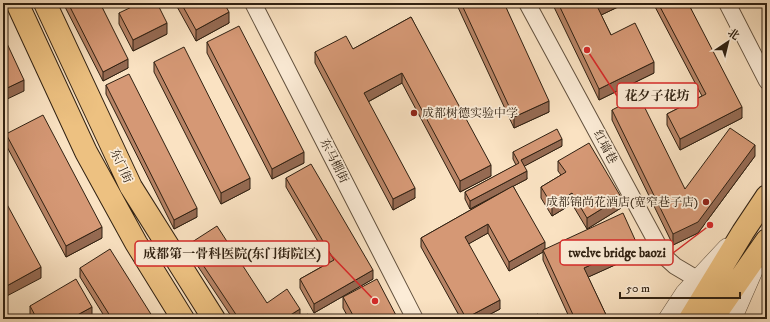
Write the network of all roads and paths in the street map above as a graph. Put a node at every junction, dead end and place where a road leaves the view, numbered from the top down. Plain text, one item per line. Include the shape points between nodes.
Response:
1 (17, 3) edge
2 (45, 3) edge
3 (253, 3) edge
4 (527, 3) edge
5 (727, 3) edge
6 (767, 81) edge
7 (767, 196) edge
8 (743, 232) junction
9 (766, 241) edge
10 (697, 279) junction
11 (183, 319) edge
12 (214, 319) edge
13 (415, 319) edge
14 (668, 319) edge
15 (690, 319) edge
16 (712, 319) edge
17 (732, 319) edge

1 - 11 main road, 东门街 via 86,152 136,243
2 - 12 main road, 东门街 via 131,187
3 - 13 street, 东马棚街
4 - 10 street, 红墙巷 via 664,256
5 - 6 street
7 - 8 main road
8 - 10 street
8 - 15 main road
9 - 16 main road
9 - 17 street
10 - 14 street

